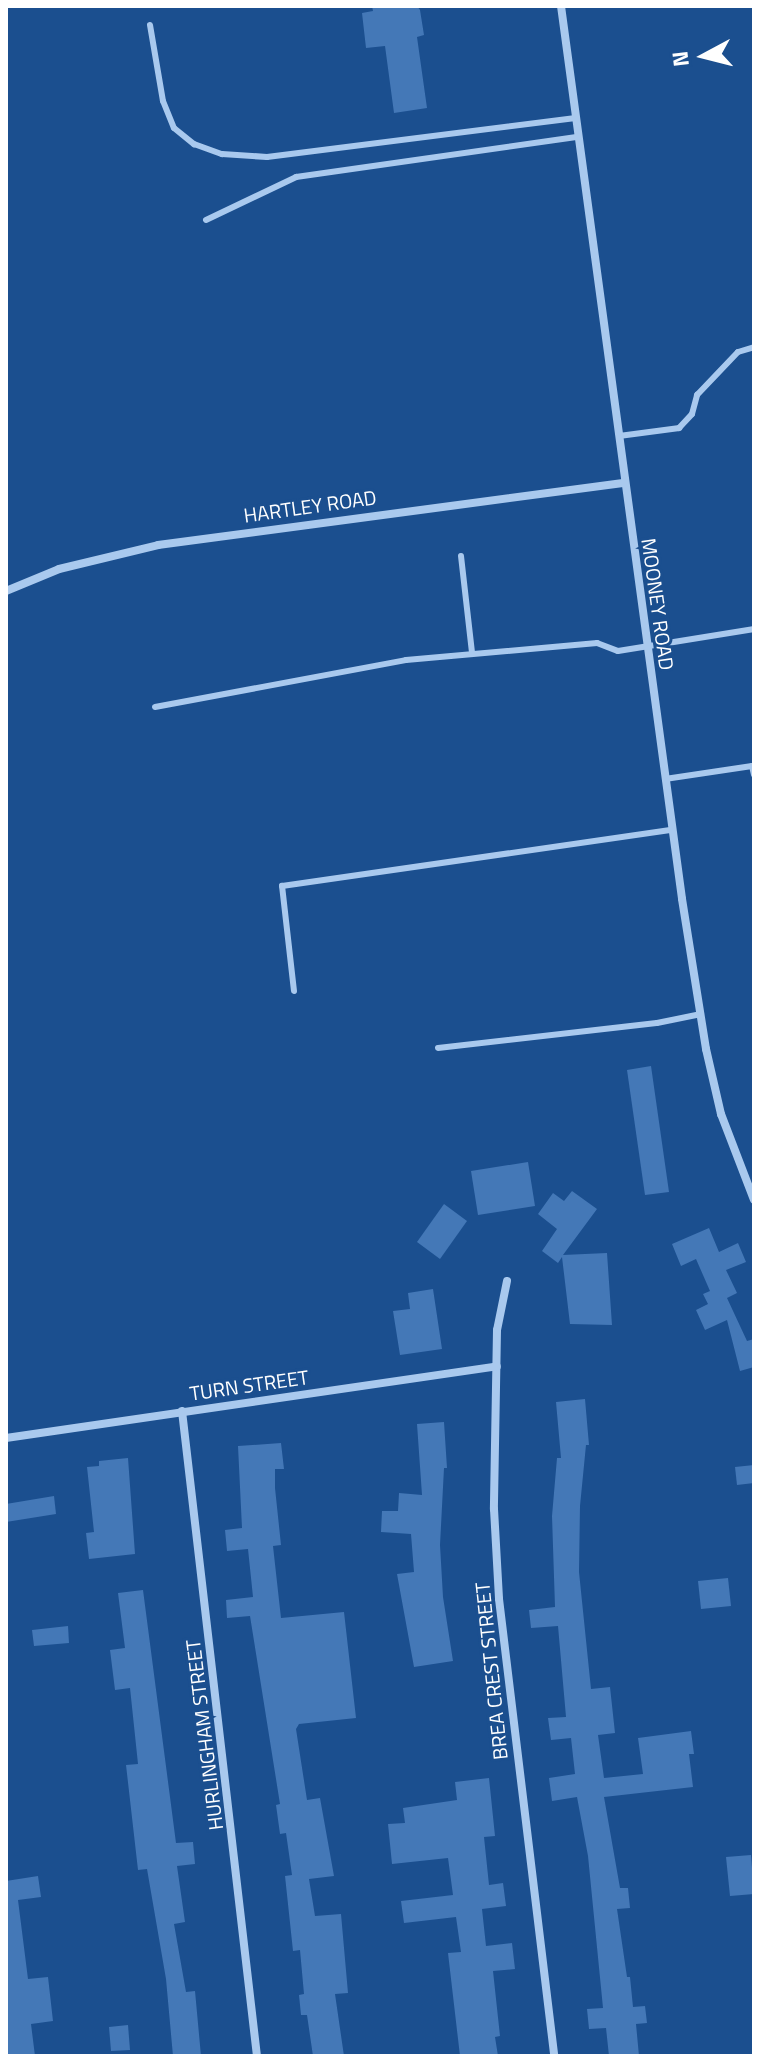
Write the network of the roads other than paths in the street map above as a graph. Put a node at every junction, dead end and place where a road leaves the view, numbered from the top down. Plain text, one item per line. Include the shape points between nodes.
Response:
1 (561, 6) edge
2 (150, 25) dead end
3 (576, 118) junction
4 (578, 137) junction
5 (206, 220) dead end
6 (754, 347) edge
7 (619, 436) junction
8 (625, 483) junction
9 (461, 556) dead end
10 (6, 591) edge
11 (754, 629) edge
12 (648, 648) junction
13 (472, 653) junction
14 (155, 707) dead end
15 (754, 775) edge
16 (665, 779) junction
17 (672, 830) junction
18 (294, 991) dead end
19 (701, 1014) junction
20 (438, 1048) dead end
21 (751, 1189) edge
22 (754, 1200) edge
23 (507, 1281) dead end
24 (497, 1366) junction
25 (182, 1411) junction
26 (6, 1438) edge
27 (257, 2056) edge
28 (554, 2056) edge

1 - 3 street, MOONEY ROAD
2 - 3 lane via 163,101 174,128 194,144 222,154 267,157
3 - 4 street, MOONEY ROAD
4 - 5 lane via 296,177
4 - 7 street, MOONEY ROAD
6 - 7 lane via 738,352 697,395 692,414 679,428
7 - 8 street, MOONEY ROAD
8 - 10 street, HARTLEY ROAD via 158,545 59,569
8 - 12 street, MOONEY ROAD
9 - 13 lane
11 - 12 lane
12 - 13 lane via 618,651 597,643
12 - 16 street, MOONEY ROAD
13 - 14 lane via 375,665
15 - 16 lane via 752,766
16 - 17 street, MOONEY ROAD
17 - 18 lane via 282,886
17 - 19 street, MOONEY ROAD
19 - 20 lane
19 - 21 street, MOONEY ROAD via 721,1114
21 - 22 street, MOONEY ROAD
23 - 24 street, BREA CREST STREET via 497,1330
24 - 25 street, TURN STREET
24 - 28 street, BREA CREST STREET via 494,1509 499,1599
25 - 26 street, TURN STREET
25 - 27 street, HURLINGHAM STREET

